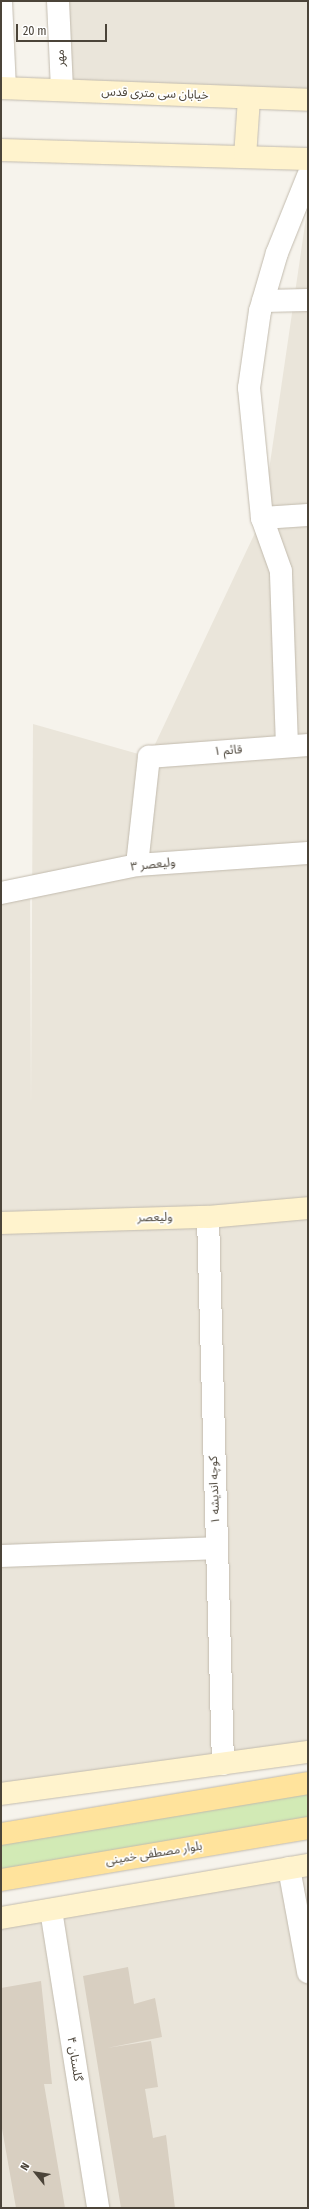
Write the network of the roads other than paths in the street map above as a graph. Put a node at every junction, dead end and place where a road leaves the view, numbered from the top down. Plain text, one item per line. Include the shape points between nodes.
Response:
1 (1, 1) edge
2 (58, 1) edge
3 (3, 88) edge
4 (62, 90) junction
5 (249, 98) junction
6 (308, 100) edge
7 (1, 150) edge
8 (245, 157) junction
9 (308, 159) edge
10 (308, 176) edge
11 (308, 300) edge
12 (263, 301) junction
13 (308, 516) edge
14 (262, 518) junction
15 (298, 746) edge
16 (308, 853) edge
17 (137, 865) junction
18 (1, 893) edge
19 (308, 1208) edge
20 (208, 1217) junction
21 (1, 1223) edge
22 (217, 1548) junction
23 (1, 1556) edge
24 (308, 1752) edge
25 (223, 1764) junction
26 (308, 1783) edge
27 (1, 1794) edge
28 (308, 1828) edge
29 (1, 1834) edge
30 (299, 1866) edge
31 (1, 1880) edge
32 (50, 1910) junction
33 (1, 1918) edge
34 (308, 1972) edge
35 (98, 2208) edge

1 - 3 street
2 - 4 street, مهر
3 - 4 main road, خیابان سی متری قدس
4 - 5 main road, خیابان سی متری قدس
5 - 6 main road, خیابان سی متری قدس
5 - 8 main road
7 - 8 main road
8 - 9 main road
10 - 12 street via 277,253
11 - 12 street
12 - 14 street via 249,388
13 - 14 street
14 - 15 street via 282,571
15 - 17 street, قائم ۱ via 149,757
16 - 17 street, ولیعصر ۳
17 - 18 street, ولیعصر ۳
19 - 20 main road, ولیعصر
20 - 21 main road, ولیعصر
20 - 22 street, کوچه اندیشه ۱
22 - 23 street
22 - 25 street, کوچه اندیشه ۱
24 - 25 main road
25 - 27 main road
26 - 29 main road
28 - 31 main road, بلوار مصطفی خمینی
30 - 32 main road
30 - 34 street
32 - 33 main road
32 - 35 street, گلستان ۴

